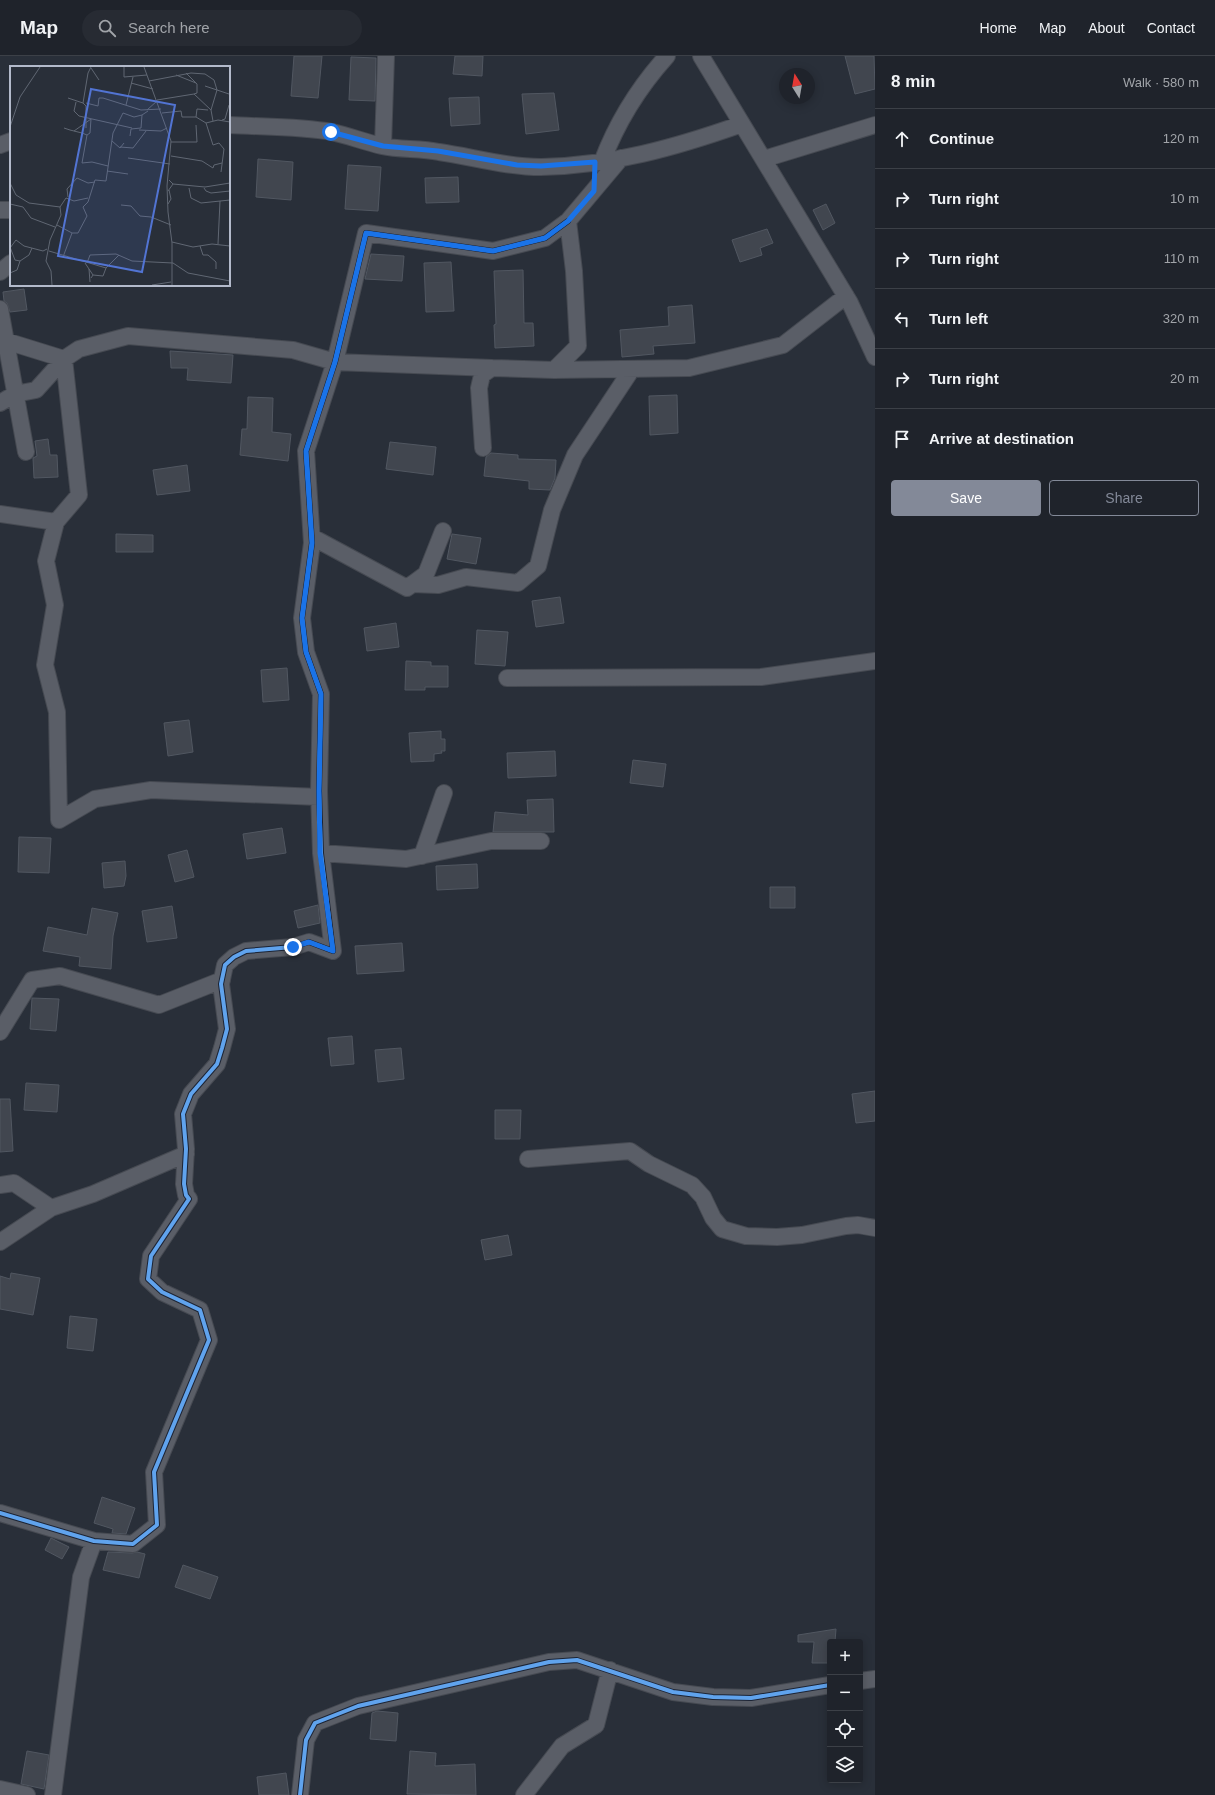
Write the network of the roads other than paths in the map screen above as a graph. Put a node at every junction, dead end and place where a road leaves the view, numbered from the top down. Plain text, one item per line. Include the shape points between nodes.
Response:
1 (386, 56) edge
2 (667, 56) edge
3 (702, 56) edge
4 (742, 124) junction
5 (875, 124) edge
6 (230, 125) edge
7 (10, 141) edge
8 (0, 145) edge
9 (383, 146) junction
10 (621, 158) junction
11 (764, 159) junction
12 (598, 162) junction
13 (594, 191) junction
14 (568, 221) junction
15 (10, 263) edge
16 (0, 272) edge
17 (846, 296) junction
18 (0, 310) edge
19 (3, 342) edge
20 (875, 357) edge
21 (64, 359) junction
22 (335, 362) junction
23 (492, 368) junction
24 (632, 369) junction
25 (554, 370) junction
26 (15, 394) junction
27 (0, 403) edge
28 (483, 448) dead end
29 (26, 452) dead end
30 (0, 514) edge
31 (56, 522) junction
32 (443, 531) dead end
33 (312, 537) junction
34 (412, 584) junction
35 (875, 661) edge
36 (506, 678) dead end
37 (444, 793) dead end
38 (319, 797) junction
39 (541, 841) dead end
40 (320, 853) junction
41 (422, 856) junction
42 (222, 980) junction
43 (0, 1032) edge
44 (186, 1154) junction
45 (528, 1159) dead end
46 (0, 1185) edge
47 (51, 1208) junction
48 (875, 1228) edge
49 (0, 1242) edge
50 (0, 1513) edge
51 (94, 1541) junction
52 (610, 1670) junction
53 (875, 1679) edge
54 (863, 1681) edge
55 (827, 1685) edge
56 (0, 1789) edge
57 (27, 1795) edge
58 (53, 1795) edge
59 (300, 1795) edge
60 (524, 1795) edge

1 - 9 street
2 - 12 street via 622,117
3 - 4 street
4 - 10 street via 670,148
4 - 11 street
5 - 11 street
6 - 9 street via 331,132
7 - 8 street
9 - 12 street via 438,151 517,165
10 - 12 street
10 - 13 street
11 - 17 street
12 - 13 street
13 - 14 street
14 - 22 street via 545,238 493,251 366,233
14 - 25 street via 578,346
15 - 16 street
17 - 20 street
17 - 24 street via 783,345 689,368
18 - 19 street
19 - 21 street
19 - 26 street
21 - 22 street via 79,349 128,336 293,350
21 - 26 street via 36,390
21 - 31 street via 78,495
22 - 23 street
22 - 33 street via 306,451
23 - 25 street
23 - 28 street via 482,375 479,388
24 - 25 street
24 - 34 street via 575,455 552,510 538,566 518,583 466,578 438,585
26 - 27 street
26 - 29 street
30 - 31 street
31 - 38 street via 46,561 55,605 45,665 57,712 58,820 95,799 151,790
32 - 34 street via 426,574
33 - 34 street via 407,588
33 - 38 street via 302,618 306,652 321,694
35 - 36 street via 761,677
37 - 41 street
38 - 40 street
39 - 41 street via 491,841
40 - 41 street via 406,859
40 - 42 street via 333,951 309,942 293,947 246,951 225,965
42 - 43 street via 159,1005 60,976 32,980
42 - 44 street via 227,1029 217,1064 191,1094 183,1114
44 - 47 street via 93,1194
44 - 51 street via 184,1184 189,1200 151,1256 148,1279 162,1292 200,1310 209,1340 154,1472 157,1525 133,1544
45 - 48 street via 630,1151 649,1164 692,1185 703,1197 713,1218 722,1229 746,1236 802,1236 858,1225
46 - 47 street via 14,1183
47 - 49 street
50 - 51 street
51 - 58 street via 81,1577
52 - 55 street via 673,1692 713,1697 751,1698
52 - 59 street via 577,1660 549,1662 358,1706 315,1723 306,1740
52 - 60 street via 596,1725 562,1746
53 - 54 street
56 - 57 street

